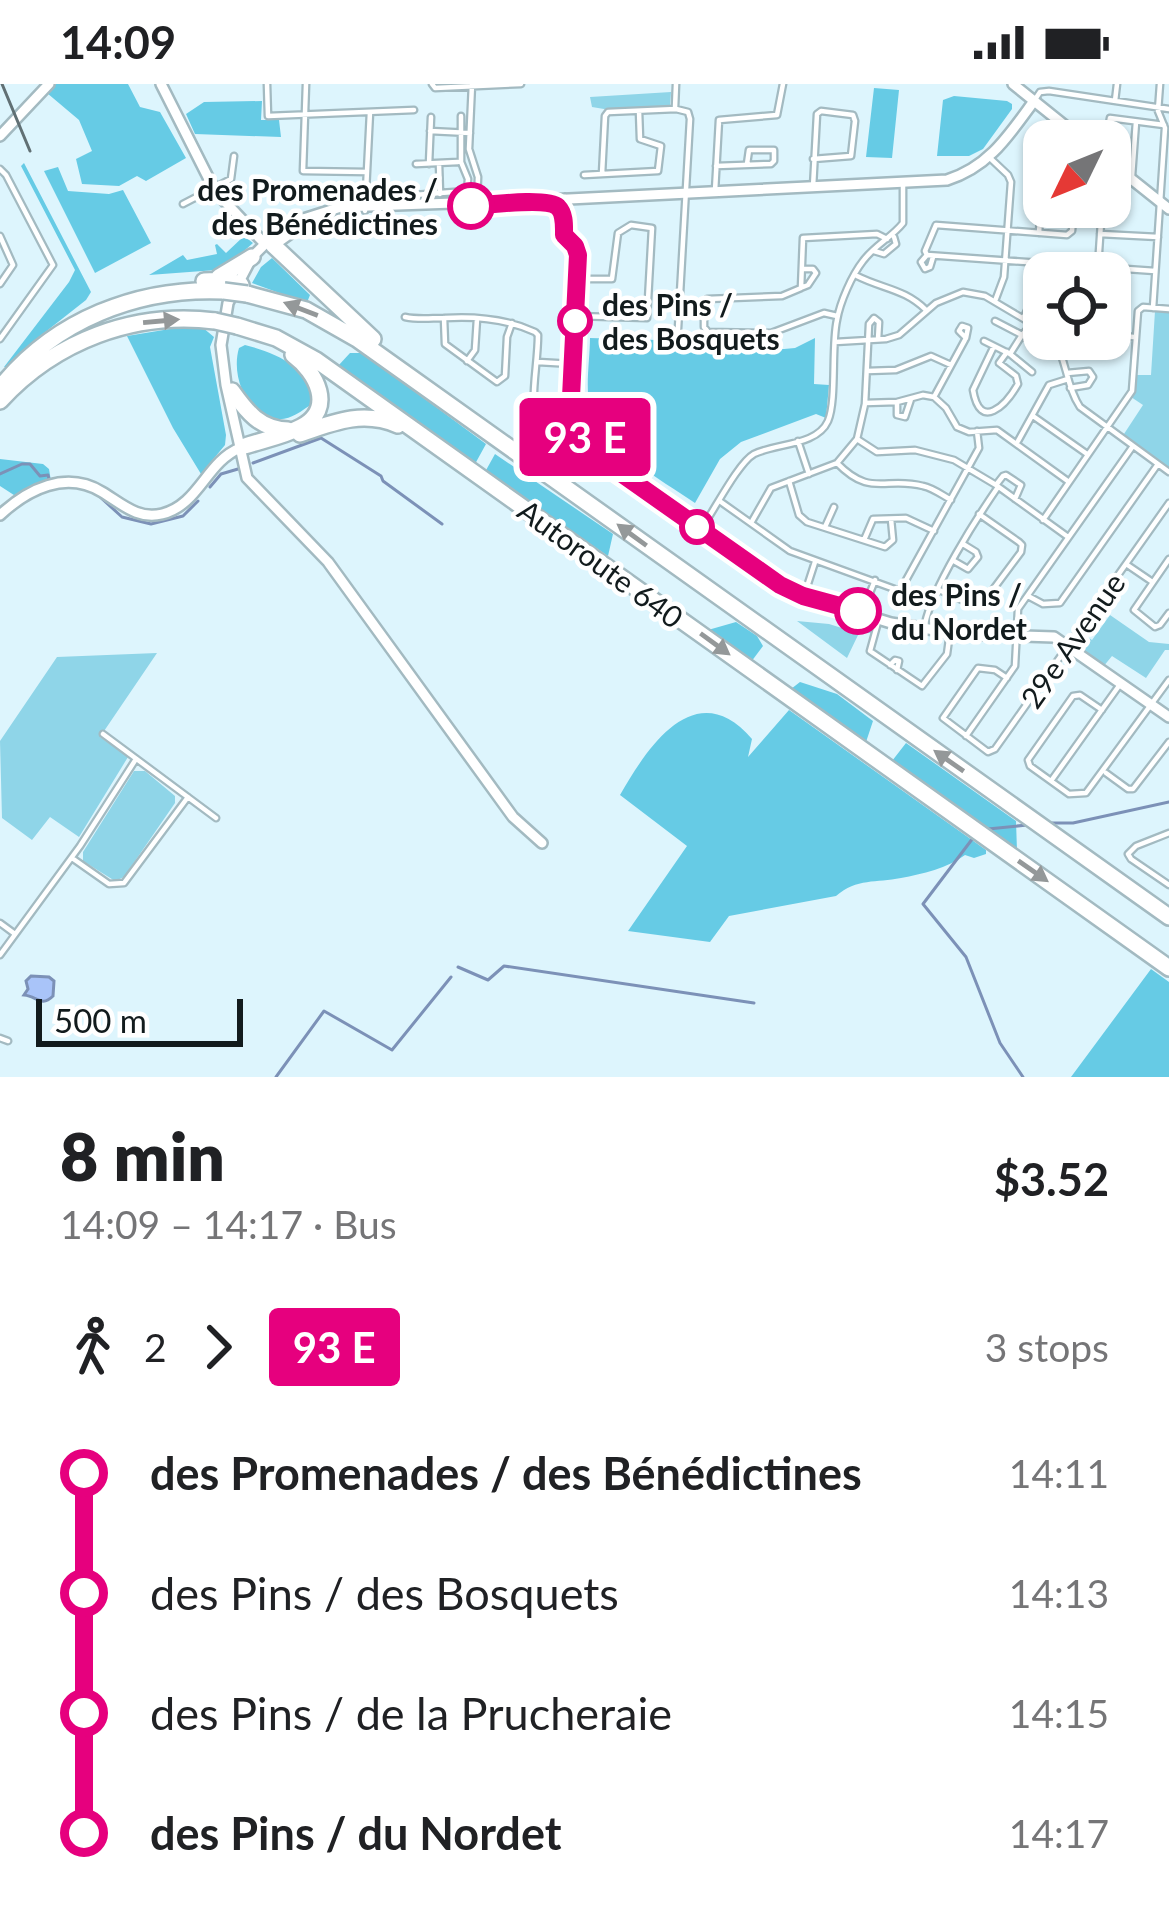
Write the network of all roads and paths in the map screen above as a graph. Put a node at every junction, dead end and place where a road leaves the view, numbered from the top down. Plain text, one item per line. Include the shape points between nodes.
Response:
1 (46, 84) edge
2 (164, 84) edge
3 (267, 84) edge
4 (306, 84) edge
5 (432, 84) edge
6 (521, 84) edge
7 (676, 84) edge
8 (783, 84) edge
9 (1013, 84) edge
10 (1078, 84) edge
11 (1117, 84) edge
12 (1160, 84) edge
13 (472, 85) edge
14 (1051, 87) edge
15 (1077, 94) junction
16 (1034, 100) junction
17 (1115, 100) junction
18 (1158, 107) junction
19 (676, 109) junction
20 (1169, 109) edge
21 (414, 110) dead end
22 (639, 111) junction
23 (370, 112) junction
24 (305, 115) junction
25 (461, 116) dead end
26 (431, 117) dead end
27 (1058, 120) edge
28 (1131, 121) edge
29 (1136, 122) junction
30 (1165, 125) junction
31 (0, 131) edge
32 (430, 131) junction
33 (461, 132) junction
34 (470, 133) junction
35 (234, 155) dead end
36 (990, 158) junction
37 (471, 159) junction
38 (813, 159) junction
39 (461, 162) junction
40 (439, 163) junction
41 (416, 164) dead end
42 (429, 164) junction
43 (747, 164) junction
44 (716, 166) junction
45 (0, 169) edge
46 (367, 172) junction
47 (602, 174) junction
48 (584, 175) dead end
49 (1131, 176) edge
50 (1131, 179) edge
51 (903, 183) junction
52 (215, 186) junction
53 (813, 187) junction
54 (715, 191) junction
55 (686, 193) junction
56 (440, 194) junction
57 (414, 195) dead end
58 (566, 199) junction
59 (547, 202) junction
60 (477, 203) junction
61 (183, 204) dead end
62 (1164, 205) edge
63 (365, 208) junction
64 (564, 226) junction
65 (1039, 228) edge
66 (1071, 228) edge
67 (1100, 228) edge
68 (1008, 230) junction
69 (1039, 233) junction
70 (1100, 234) junction
71 (0, 236) edge
72 (890, 237) junction
73 (1157, 237) junction
74 (269, 244) junction
75 (1099, 252) edge
76 (252, 257) junction
77 (1006, 261) junction
78 (1023, 262) edge
79 (802, 269) junction
80 (1131, 269) edge
81 (1155, 271) junction
82 (856, 275) junction
83 (577, 279) junction
84 (201, 281) junction
85 (0, 284) edge
86 (237, 288) junction
87 (801, 288) junction
88 (994, 301) junction
89 (106, 307) junction
90 (1153, 308) junction
91 (1169, 309) edge
92 (926, 310) junction
93 (405, 316) dead end
94 (575, 316) junction
95 (837, 316) junction
96 (1023, 317) edge
97 (444, 318) junction
98 (477, 319) junction
99 (995, 321) dead end
100 (512, 323) junction
101 (237, 326) junction
102 (1022, 334) joint
103 (1131, 336) edge
104 (1136, 337) junction
105 (966, 338) dead end
106 (0, 339) edge
107 (878, 339) junction
108 (869, 340) junction
109 (984, 341) dead end
110 (835, 342) junction
111 (677, 346) dead end
112 (994, 346) junction
113 (1008, 353) junction
114 (1064, 360) edge
115 (467, 362) junction
116 (538, 362) junction
117 (985, 363) junction
118 (572, 364) junction
119 (999, 364) junction
120 (951, 365) junction
121 (867, 371) junction
122 (1032, 372) dead end
123 (1068, 376) junction
124 (418, 382) junction
125 (0, 388) edge
126 (1070, 388) junction
127 (232, 391) junction
128 (934, 397) junction
129 (911, 399) junction
130 (0, 401) edge
131 (897, 402) junction
132 (865, 403) junction
133 (1033, 416) junction
134 (578, 423) junction
135 (1107, 428) junction
136 (291, 430) junction
137 (977, 431) junction
138 (857, 439) junction
139 (798, 441) junction
140 (1016, 442) junction
141 (437, 446) junction
142 (1133, 446) junction
143 (243, 451) junction
144 (1088, 455) junction
145 (836, 463) junction
146 (1158, 464) junction
147 (968, 468) junction
148 (1169, 472) edge
149 (809, 474) junction
150 (789, 482) junction
151 (1069, 482) junction
152 (997, 486) junction
153 (1015, 499) junction
154 (951, 500) junction
155 (721, 502) junction
156 (1169, 503) edge
157 (834, 507) dead end
158 (979, 514) junction
159 (0, 515) edge
160 (891, 519) junction
161 (1043, 520) junction
162 (751, 523) junction
163 (825, 527) junction
164 (700, 530) junction
165 (934, 531) junction
166 (1068, 538) junction
167 (864, 540) junction
168 (963, 544) junction
169 (1169, 559) edge
170 (954, 561) junction
171 (815, 562) junction
172 (1126, 564) junction
173 (875, 580) junction
174 (1152, 582) junction
175 (938, 590) junction
176 (803, 596) junction
177 (1028, 596) junction
178 (862, 613) junction
179 (1169, 613) edge
180 (879, 620) junction
181 (924, 627) junction
182 (950, 632) junction
183 (1017, 636) junction
184 (1069, 646) junction
185 (1007, 678) junction
186 (1169, 680) edge
187 (1121, 683) junction
188 (1152, 704) junction
189 (1102, 710) junction
190 (1169, 716) edge
191 (103, 734) dead end
192 (966, 736) junction
193 (1169, 742) edge
194 (136, 758) junction
195 (1104, 772) junction
196 (1051, 781) junction
197 (188, 796) junction
198 (216, 818) dead end
199 (1169, 833) edge
200 (542, 843) dead end
201 (72, 858) junction
202 (1169, 885) edge
203 (1169, 914) edge
204 (0, 922) edge
205 (15, 934) junction
206 (0, 955) edge
207 (1169, 968) edge
208 (0, 1038) edge
209 (8, 1041) dead end

1 - 31 street
2 - 52 street
3 - 24 street via 266,116
4 - 24 street
5 - 13 street
6 - 13 street
7 - 19 street
8 - 44 street via 777,115 719,120
9 - 16 street
10 - 15 street
11 - 17 street
12 - 18 street
13 - 34 street
14 - 15 street
14 - 16 street
15 - 17 street
16 - 27 street
16 - 36 street
17 - 18 street
18 - 20 street
18 - 30 street
19 - 22 street
19 - 55 street via 690,119
21 - 23 street
22 - 47 street via 605,116
22 - 47 street via 639,136 661,146 660,168
23 - 24 street
23 - 46 street
24 - 46 street via 304,171
25 - 33 street
26 - 32 street
28 - 29 street
29 - 30 street
29 - 49 street
30 - 62 street
32 - 33 street
32 - 42 street
33 - 34 street
33 - 39 street
34 - 37 street
35 - 52 street via 232,178
36 - 51 street via 955,178
36 - 68 street via 1010,178
37 - 39 street
37 - 60 street
38 - 38 street via 816,115 854,116 852,154
38 - 53 street
39 - 40 street
39 - 56 street via 467,191
40 - 42 street
40 - 56 street
41 - 42 street
43 - 43 street via 771,164 774,150 749,149
43 - 44 street
44 - 54 street
45 - 106 street via 53,265
46 - 63 street
47 - 48 street
50 - 62 street
51 - 53 street
51 - 72 street via 904,219
52 - 61 street
52 - 74 street
53 - 54 street
54 - 55 street
55 - 58 street
55 - 111 street
56 - 57 street
58 - 59 street
58 - 60 street
58 - 64 street
59 - 60 street
59 - 64 street
60 - 63 street
62 - 73 street
63 - 74 street via 317,219
64 - 83 street via 579,246
65 - 69 street
66 - 69 street
67 - 70 street
68 - 69 street
68 - 77 street
68 - 77 street via 936,225 930,256
70 - 73 street
70 - 75 street
71 - 85 street via 14,266
72 - 79 street via 803,238
72 - 82 street
73 - 81 street
74 - 76 street
74 - 86 street
74 - 124 highway
76 - 84 highway
76 - 86 street
77 - 78 street
77 - 88 street
79 - 87 street
79 - 87 street via 816,273
80 - 81 street
81 - 90 street
82 - 92 street
82 - 95 street
83 - 94 street
83 - 94 street via 613,279 618,233 652,227 647,318
84 - 86 highway
84 - 89 highway
86 - 89 highway, Autoroute 640
124 -> 86 highway, Autoroute 640 via 330,322
86 - 127 street via 227,332
86 - 143 street via 221,355
87 - 95 street via 707,299 704,327 771,333 824,313
88 - 92 street via 963,292
88 - 96 street
89 - 125 highway, Autoroute 640 via 33,354
90 - 91 street
90 - 104 street via 1138,311
92 - 107 street via 904,332
93 - 97 street
94 - 118 street
95 - 110 street
97 - 98 street
97 - 115 street via 445,344
98 - 100 street
98 - 115 street
99 - 102 street
100 - 115 street via 500,382
100 - 116 street via 538,334
130 -> 101 highway, Autoroute 640, bridge via 50,358 117,328 164,320
101 - 136 highway via 288,352 317,381 317,411
101 - 141 highway, Autoroute 640 via 303,352
102 - 113 street
103 - 104 street
104 - 135 street via 1132,391
105 - 120 street
107 - 108 street
107 - 108 street via 874,318
108 - 110 street
108 - 121 street
109 - 112 street
110 - 139 street via 828,422
112 - 113 street
112 - 117 street
113 - 119 street
113 - 122 street
114 - 123 street
116 - 118 street
116 - 134 street via 534,411 554,428
117 - 119 street
117 - 119 street via 973,395 989,411 1005,405 1018,384
118 - 134 street
120 - 121 street via 932,356
120 - 128 street
121 - 132 street
123 - 126 street
123 - 126 street via 1093,377
123 - 133 street via 1049,385
203 -> 124 highway, Autoroute 640
126 - 135 street
127 - 136 highway via 259,422
127 - 143 street
128 - 129 street
128 - 137 street via 957,427
129 - 131 street
129 - 131 street via 905,417 897,415
131 - 132 street
132 - 138 street
133 - 140 street
133 - 144 street
134 - 164 street via 608,464
135 - 142 street
135 - 144 street
136 - 143 highway
137 - 140 street via 997,430
137 - 147 street
138 - 145 street
138 - 147 street via 877,452 929,452
139 - 149 street
139 - 155 street via 748,458
140 - 151 street
141 - 143 highway via 392,422 358,417
141 -> 207 highway, Autoroute 640
142 - 146 street
142 - 166 street
143 - 159 street via 222,457 186,502 160,515 63,483 33,491
143 - 200 street via 260,493 328,562 513,818
144 - 151 street
145 - 149 street
145 - 154 street via 861,482 924,486
146 - 148 street
146 - 177 street via 1060,603
147 - 152 street
147 - 154 street
149 - 150 street
150 - 162 street via 770,488
150 - 163 street via 801,518
151 - 161 street
152 - 153 street
152 - 153 street via 1003,476 1021,485
152 - 158 street
153 - 161 street
154 - 165 street
155 - 162 street
155 - 164 street
156 - 172 street, 29e Avenue
157 - 163 street
158 - 168 street
158 - 175 street via 1019,542 1021,552 983,603
160 - 165 street
160 - 167 street via 872,520
160 - 167 street via 889,546
161 - 166 street
162 - 171 street
163 - 167 street
164 - 176 street
165 - 173 street via 900,591
166 - 177 street
168 - 170 street
168 - 170 street via 978,556 968,569
169 - 174 street
170 - 175 street
171 - 173 street
171 - 176 street
172 - 174 street
172 - 184 street, 29e Avenue
173 - 178 street
174 - 179 street via 1135,613 1158,627
175 - 181 street
176 - 178 street
177 - 183 street via 1017,611
178 - 180 street
180 - 181 street
180 - 182 street via 870,651 924,686 947,654
181 - 182 street
182 - 183 street
183 - 184 street
183 - 185 street
184 - 187 street
184 - 192 street, 29e Avenue via 993,751
185 - 192 street
185 - 192 street via 974,672 943,718
186 - 188 street
187 - 188 street
187 - 189 street
188 - 190 street
188 - 195 street
189 - 196 street
189 - 196 street via 1073,696 1028,760
191 - 194 street
193 - 195 street via 1133,789
194 - 197 street
194 - 201 street
195 - 196 street via 1082,795
197 - 198 street
197 - 201 street via 122,884
199 - 202 street via 1128,854
201 - 205 street
204 - 205 street
205 - 206 street
208 - 209 street

